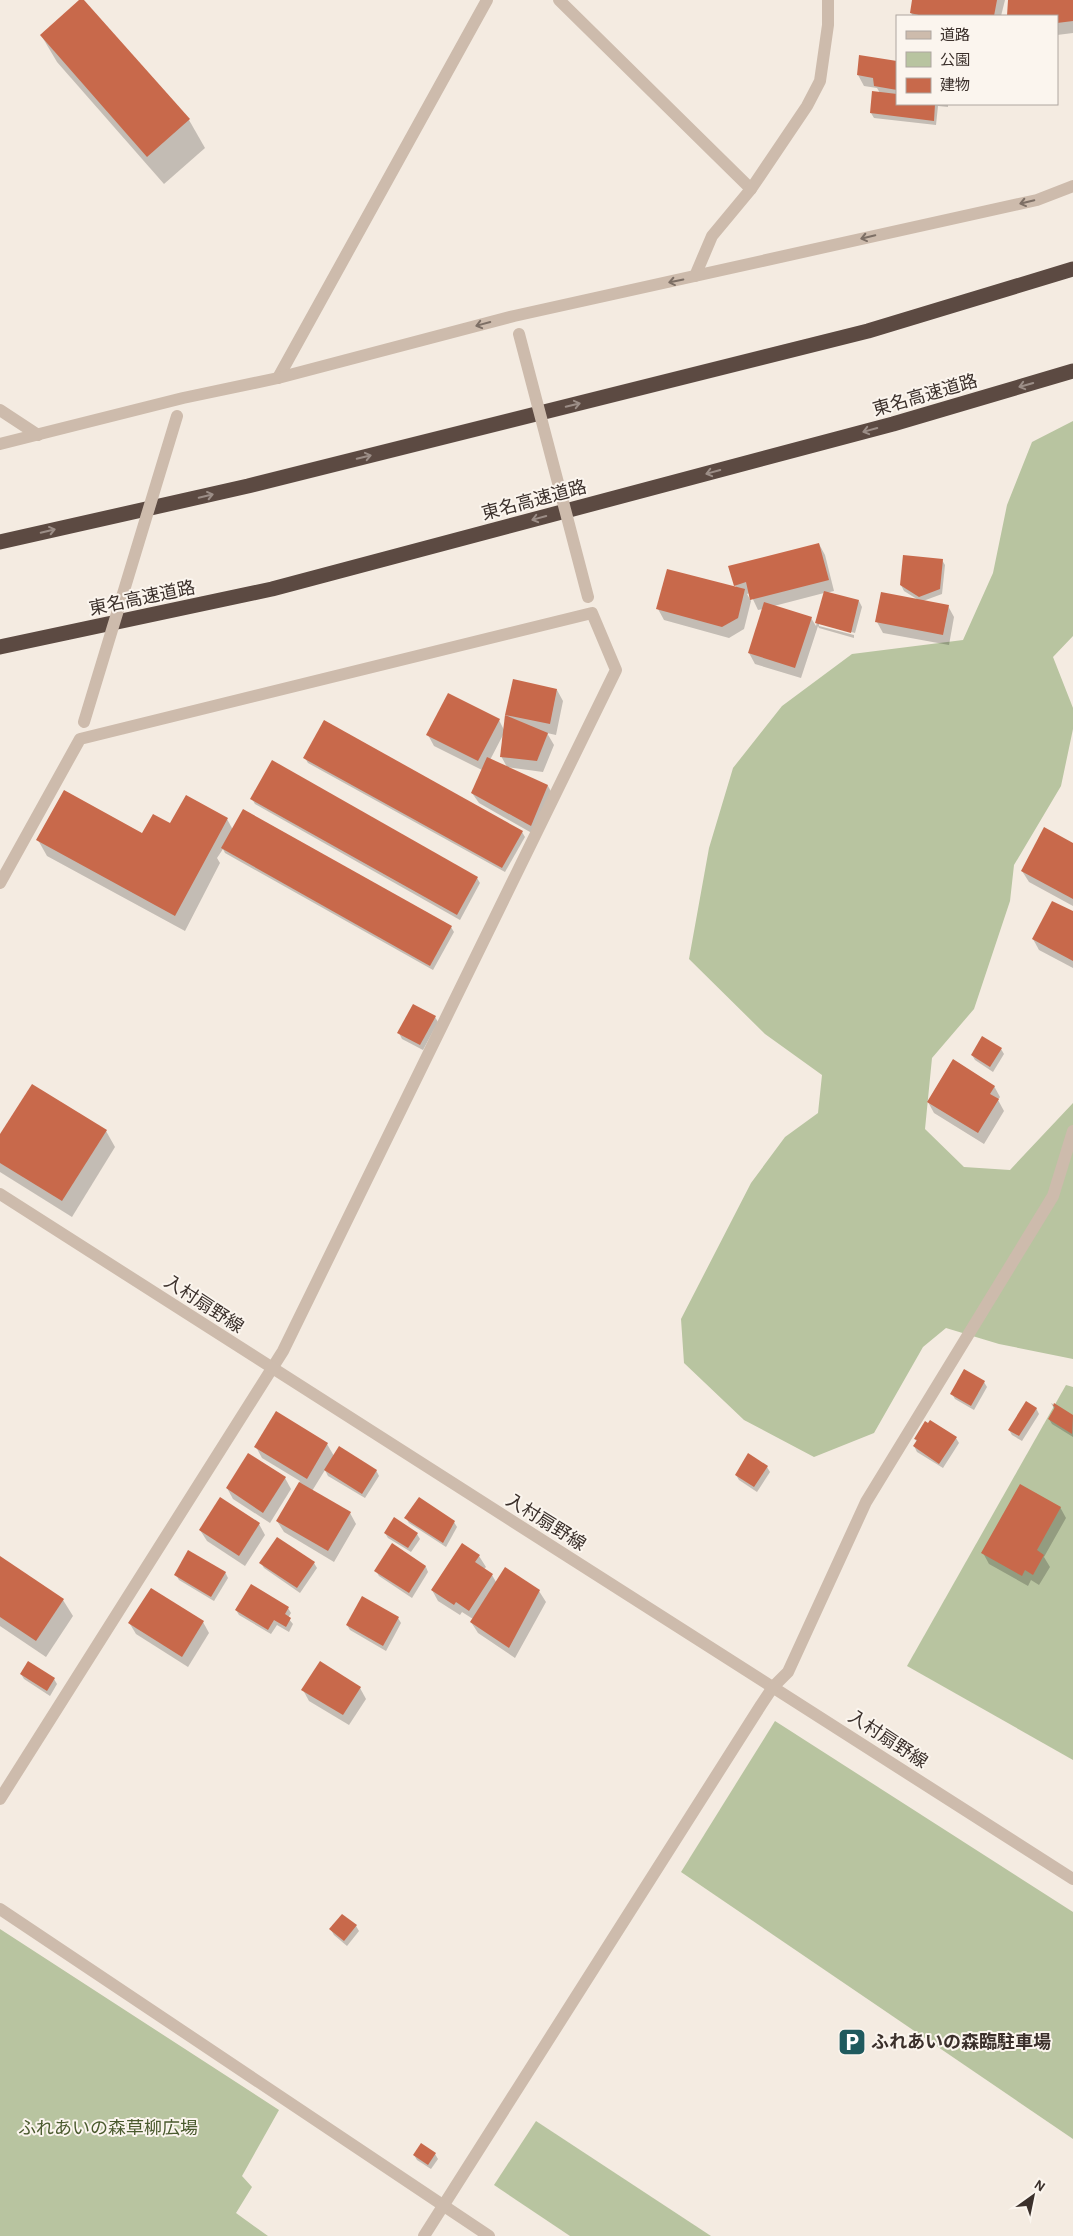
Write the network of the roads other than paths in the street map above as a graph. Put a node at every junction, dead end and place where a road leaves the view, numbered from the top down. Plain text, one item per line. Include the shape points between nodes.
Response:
1 (487, 0) edge
2 (559, 0) edge
3 (828, 0) edge
4 (1073, 186) edge
5 (751, 189) junction
6 (1073, 269) edge
7 (695, 276) junction
8 (514, 316) junction
9 (1073, 371) edge
10 (278, 378) junction
11 (182, 398) junction
12 (0, 410) edge
13 (38, 435) junction
14 (0, 444) edge
15 (0, 542) edge
16 (592, 612) junction
17 (0, 647) edge
18 (80, 739) junction
19 (0, 884) edge
20 (1073, 1131) edge
21 (0, 1194) edge
22 (273, 1369) junction
23 (773, 1687) junction
24 (0, 1799) edge
25 (1073, 1879) edge
26 (0, 1909) edge
27 (443, 2206) junction
28 (424, 2236) edge
29 (489, 2236) edge

1 - 10 street
2 - 5 street
3 - 5 street via 828,26 820,81 807,106
4 -> 7 street via 1037,200
5 - 7 street via 712,236
15 -> 6 highway via 248,486 858,333
7 -> 8 street
8 -> 10 street
8 - 16 street, bridge
9 -> 17 highway, 東名高速道路 via 883,426 272,589
10 - 11 street
11 - 13 street
11 - 18 street, bridge
12 - 13 street
13 - 14 street
16 - 18 street
16 - 22 street via 616,670
18 - 19 street
20 - 23 street via 1053,1196 866,1502 788,1672
21 - 22 street, 入村扇野線
22 - 23 street, 入村扇野線
22 - 24 street
23 - 25 street, 入村扇野線
23 - 27 street
26 - 27 street
27 - 28 street
27 - 29 street

